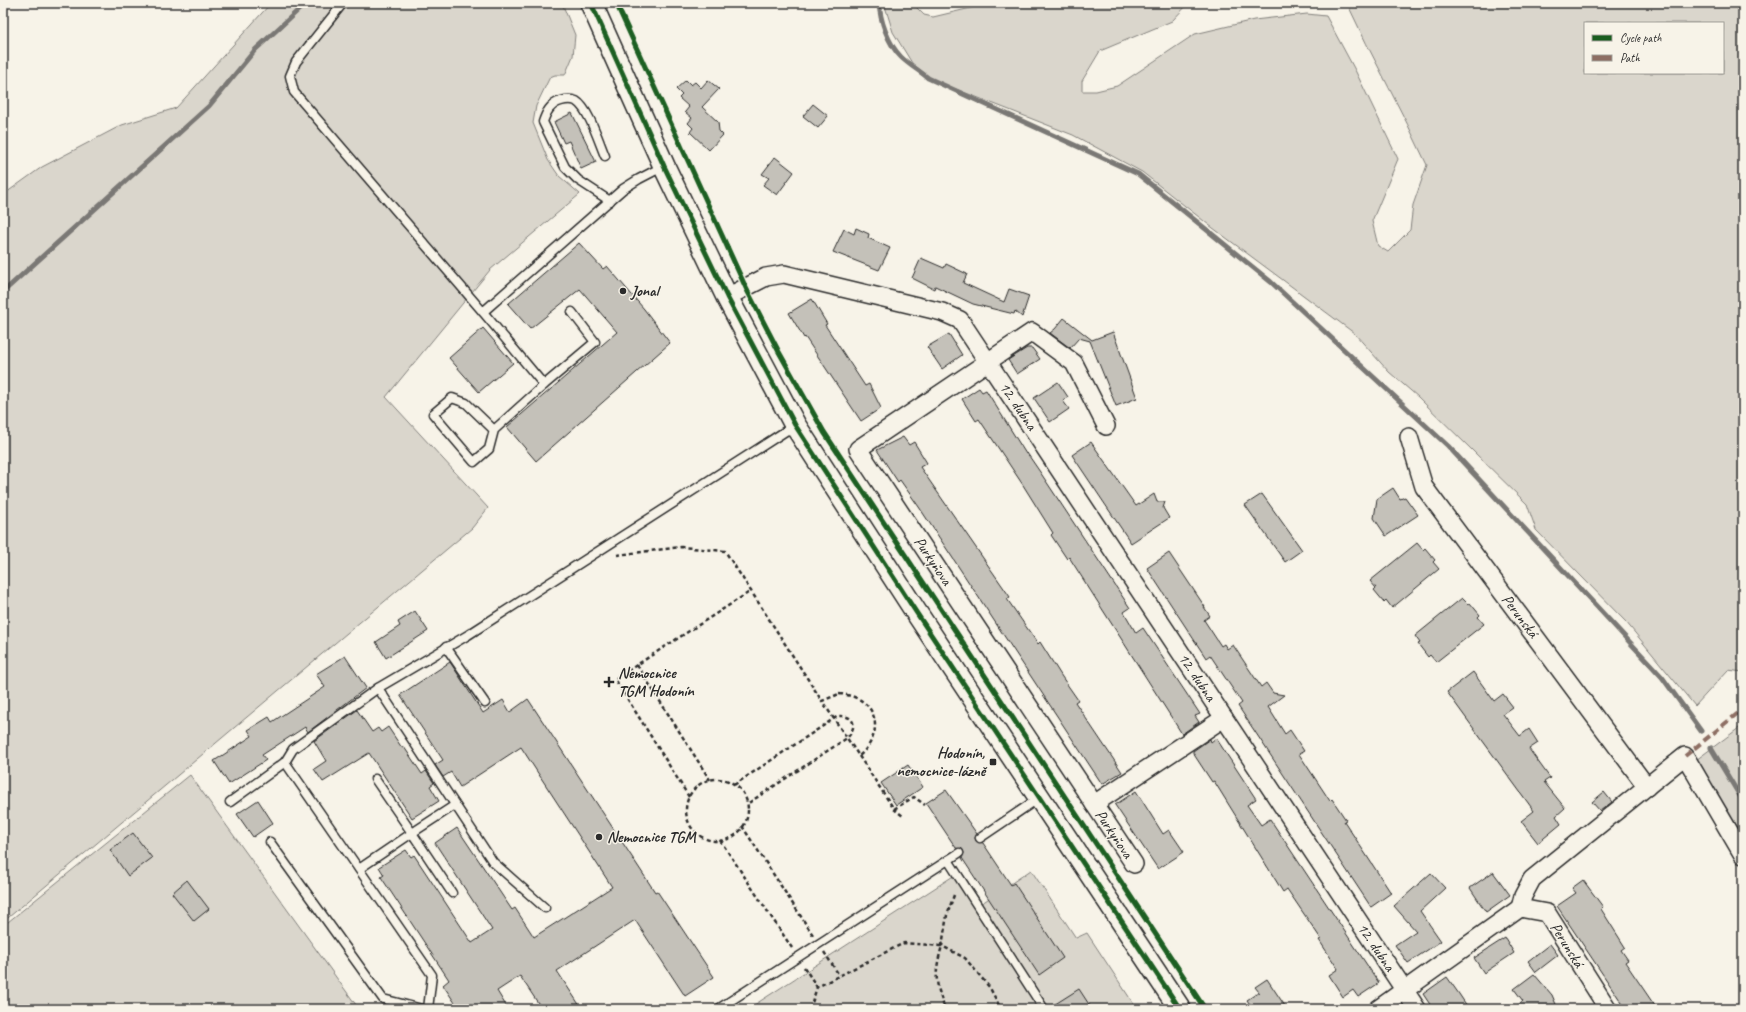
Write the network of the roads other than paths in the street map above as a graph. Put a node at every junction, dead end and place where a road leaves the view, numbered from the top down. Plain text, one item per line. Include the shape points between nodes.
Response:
1 (343, 3) edge
2 (591, 3) edge
3 (605, 156) dead end
4 (664, 166) junction
5 (610, 201) junction
6 (727, 297) junction
7 (483, 312) junction
8 (572, 312) dead end
9 (989, 362) junction
10 (544, 386) junction
11 (795, 424) junction
12 (1106, 426) dead end
13 (494, 430) junction
14 (1409, 437) dead end
15 (446, 647) junction
16 (378, 688) junction
17 (485, 703) dead end
18 (1224, 718) junction
19 (285, 762) junction
20 (375, 778) dead end
21 (1647, 787) junction
22 (1040, 797) junction
23 (230, 802) dead end
24 (1094, 804) junction
25 (455, 805) junction
26 (412, 833) junction
27 (980, 838) dead end
28 (270, 842) dead end
29 (959, 853) dead end
30 (1743, 855) edge
31 (948, 860) junction
32 (1134, 864) dead end
33 (359, 869) junction
34 (452, 893) dead end
35 (545, 908) dead end
36 (1520, 908) junction
37 (1405, 991) junction
38 (422, 1009) edge
39 (428, 1009) edge
40 (718, 1009) edge
41 (1044, 1009) edge
42 (1180, 1009) edge
43 (1378, 1009) edge
44 (1417, 1009) edge
45 (1608, 1009) edge

1 - 7 lane via 296,62 290,76 294,92
2 - 4 street
3 - 5 lane via 585,109 575,100 557,102 547,110 543,122 565,167 578,180
4 - 5 lane via 639,179
4 - 6 street
5 - 7 lane
6 - 9 street, 12. dubna via 766,277 784,274 942,312 960,320
6 - 11 street
7 - 10 lane
8 - 10 lane via 595,342
9 - 12 street via 1032,332 1038,335 1074,363
9 - 18 street, 12. dubna
9 - 24 street, Purkyňova via 858,449
10 - 13 lane
11 - 15 lane
11 - 22 street via 887,568
13 - 13 lane via 466,403 452,398 433,414 474,462 489,449
14 - 21 street, Perunská via 1424,487
15 - 16 lane
15 - 17 lane
16 - 19 lane via 293,749
16 - 25 lane
18 - 24 street, Purkyňova
18 - 37 street, 12. dubna
19 - 23 lane
19 - 33 lane
20 - 26 lane
21 - 30 street via 1685,756
21 - 36 street via 1532,879
22 - 27 lane
22 - 42 street
24 - 32 street, Purkyňova
25 - 26 lane
25 - 35 lane via 493,862
26 - 33 lane
26 - 34 lane
28 - 38 lane via 383,999
29 - 31 lane
31 - 40 lane
31 - 41 lane
33 - 39 lane via 432,975
36 - 37 street
36 - 45 street, Perunská via 1547,913
37 - 43 street
37 - 44 street, 12. dubna

